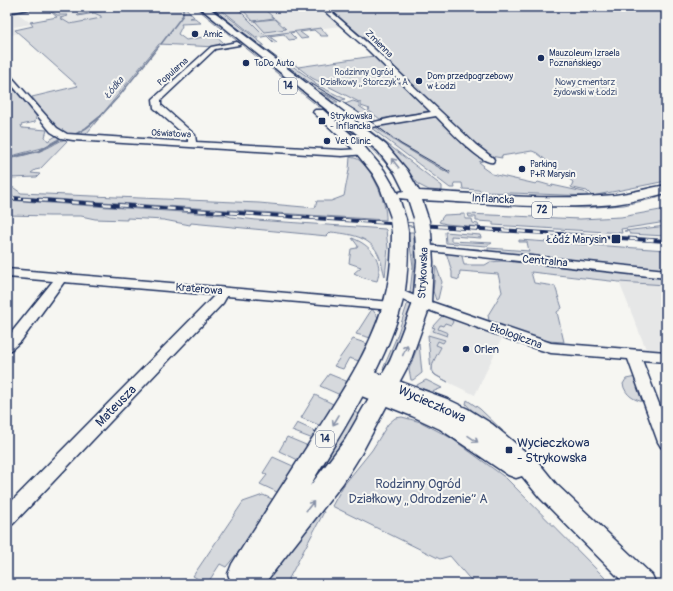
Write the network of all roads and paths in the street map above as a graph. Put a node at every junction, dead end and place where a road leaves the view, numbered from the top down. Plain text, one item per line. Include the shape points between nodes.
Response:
1 (26, 7) edge
2 (323, 7) edge
3 (200, 9) edge
4 (7, 11) edge
5 (237, 44) junction
6 (7, 75) edge
7 (10, 82) edge
8 (437, 113) junction
9 (357, 128) junction
10 (192, 146) junction
11 (362, 152) junction
12 (490, 160) dead end
13 (666, 189) edge
14 (393, 199) junction
15 (666, 199) edge
16 (416, 200) junction
17 (423, 234) junction
18 (7, 273) edge
19 (666, 274) edge
20 (61, 278) junction
21 (222, 291) junction
22 (394, 299) junction
23 (422, 303) junction
24 (7, 346) edge
25 (633, 355) junction
26 (666, 357) edge
27 (359, 381) junction
28 (385, 390) junction
29 (666, 442) edge
30 (7, 518) edge
31 (236, 584) edge
32 (246, 584) edge
33 (643, 584) edge

1 - 4 main road
2 - 8 street, Zmienna via 369,47
3 - 5 main road, Strykowska / 14
3 - 9 main road, Strykowska / 14
5 - 10 street, Popularna via 213,48 157,99 159,108 192,137
5 - 11 main road, Strykowska / 14 via 318,110
6 - 7 street, Oświatowa
7 - 10 street, Oświatowa via 54,130 64,136 83,140
8 - 9 street
8 - 12 street, Zmienna
16 -> 9 main road, Strykowska / 14 via 406,178 393,160
10 - 11 street, Oświatowa via 342,154
11 - 14 main road, Strykowska / 14 via 382,176
13 - 16 main road, Inflancka / 72 via 591,202
14 - 16 main road, Inflancka / 72
14 - 22 main road, Strykowska / 14 via 399,226 400,263
15 - 16 main road, Inflancka / 72 via 584,211
16 - 17 main road, Strykowska / 14
17 - 19 street, Centralna
17 - 23 main road, Strykowska / 14
18 - 20 street, Kraterowa
20 - 21 street, Kraterowa
20 - 24 street via 16,338
21 - 22 street, Kraterowa
21 - 30 street, Mateusza via 218,300
22 - 23 street, Ekologiczna
22 - 27 main road, Strykowska / 14 via 378,344
23 - 25 street, Ekologiczna via 536,344 568,350
28 -> 23 main road, Strykowska / 14 via 410,337
25 - 26 street, Ekologiczna
25 - 29 street
27 - 28 street, Wycieczkowa
27 -> 31 main road, Strykowska / 14
32 -> 28 main road, Strykowska / 14 via 334,475
28 - 33 street, Wycieczkowa via 447,423 548,491

